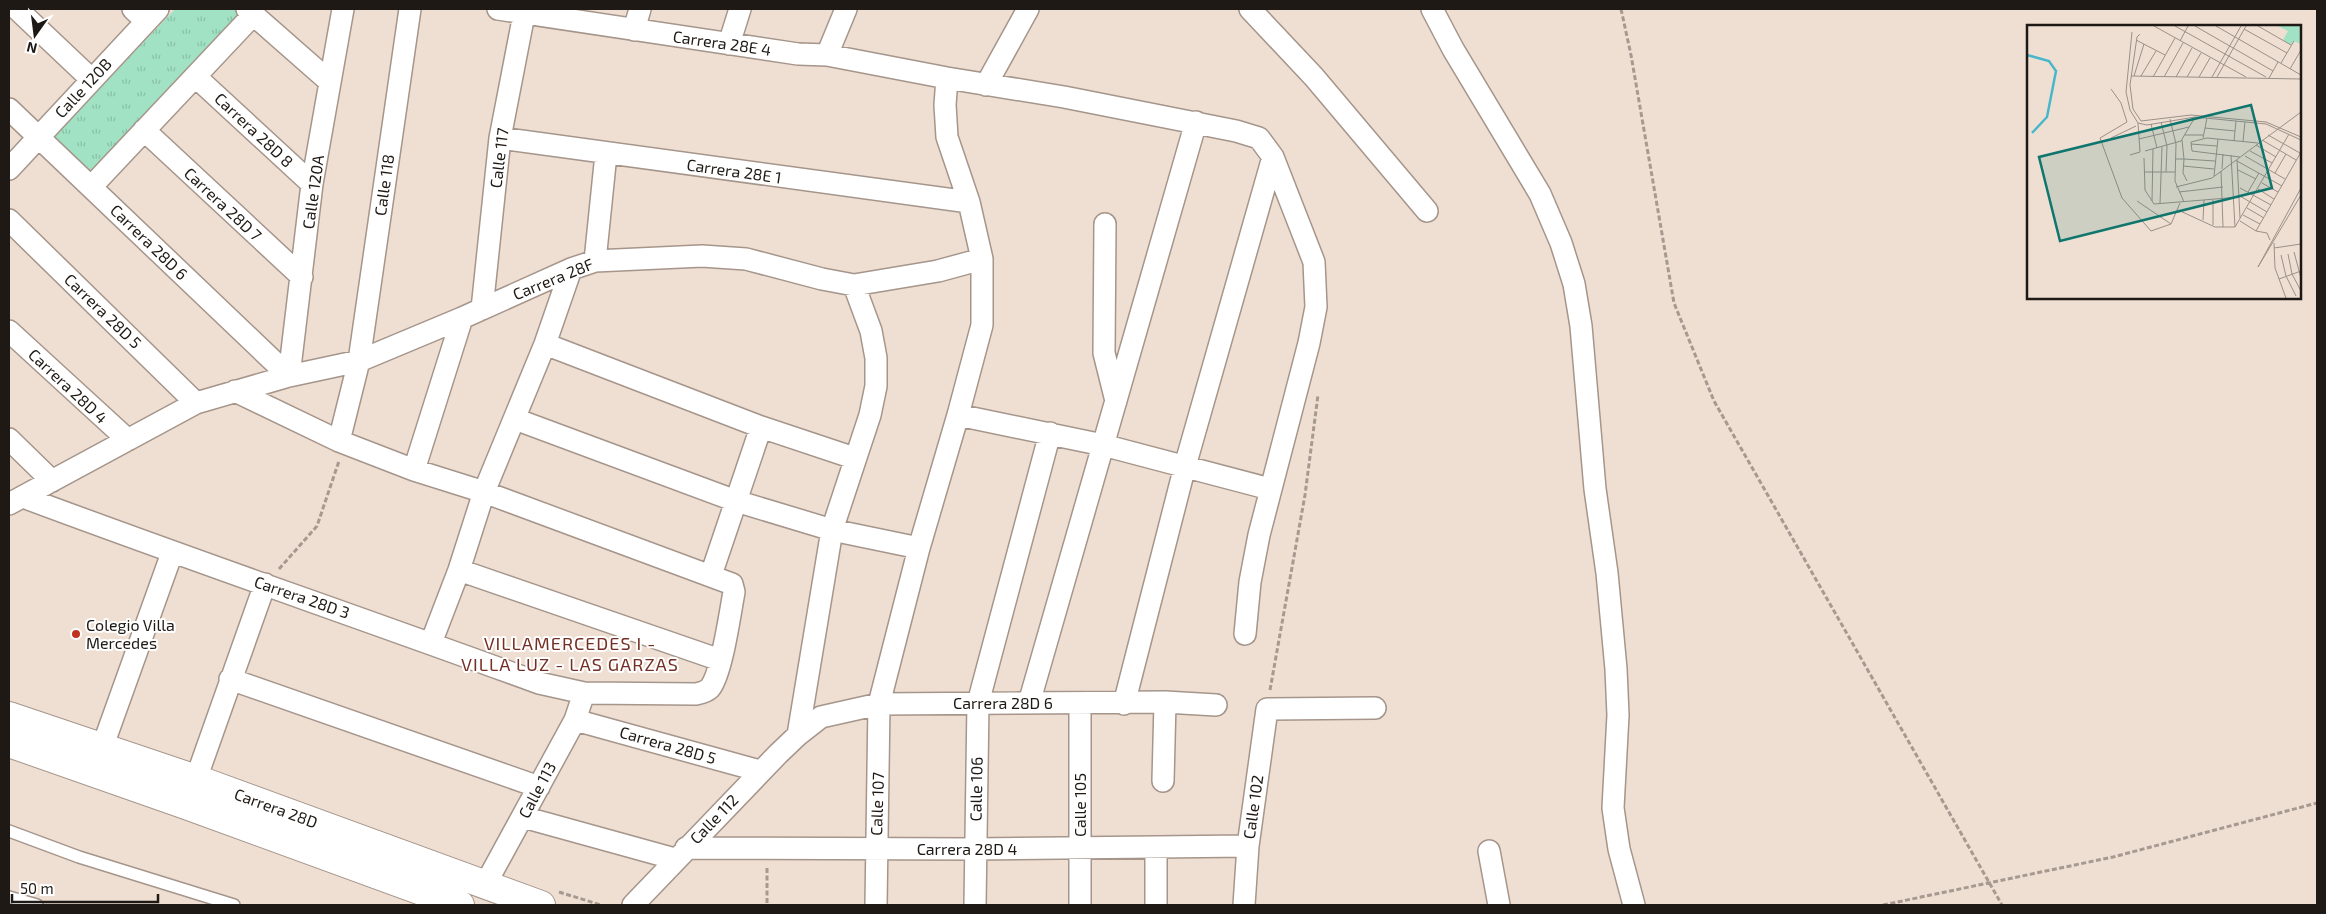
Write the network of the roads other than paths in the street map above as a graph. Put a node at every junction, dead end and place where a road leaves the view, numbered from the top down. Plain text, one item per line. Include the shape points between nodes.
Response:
1 (17, 9) edge
2 (343, 9) edge
3 (410, 9) edge
4 (498, 9) edge
5 (640, 9) edge
6 (740, 9) edge
7 (846, 9) edge
8 (1250, 9) edge
9 (1432, 9) edge
10 (525, 11) edge
11 (1020, 11) edge
12 (250, 12) edge
13 (146, 13) edge
14 (634, 30) junction
15 (729, 44) junction
16 (827, 55) junction
17 (196, 76) junction
18 (947, 78) junction
19 (91, 79) junction
20 (330, 82) junction
21 (986, 85) junction
22 (9, 109) edge
23 (1196, 122) junction
24 (144, 130) junction
25 (38, 137) junction
26 (500, 138) junction
27 (606, 154) junction
28 (1274, 157) junction
29 (9, 169) edge
30 (312, 184) junction
31 (91, 187) junction
32 (969, 202) junction
33 (1427, 211) dead end
34 (9, 220) edge
35 (1105, 224) dead end
36 (982, 259) junction
37 (595, 261) junction
38 (571, 269) junction
39 (302, 277) junction
40 (854, 285) junction
41 (482, 309) junction
42 (462, 318) junction
43 (9, 331) edge
44 (545, 344) junction
45 (358, 361) junction
46 (289, 376) junction
47 (235, 391) junction
48 (1116, 401) junction
49 (196, 403) junction
50 (958, 414) junction
51 (515, 419) junction
52 (761, 427) junction
53 (1050, 433) junction
54 (9, 439) edge
55 (128, 440) junction
56 (339, 441) junction
57 (1103, 445) junction
58 (854, 458) junction
59 (1184, 466) junction
60 (414, 470) junction
61 (52, 481) junction
62 (1270, 489) junction
63 (484, 492) junction
64 (16, 500) edge
65 (736, 501) junction
66 (832, 530) junction
67 (919, 548) junction
68 (172, 553) junction
69 (459, 570) junction
70 (711, 575) junction
71 (266, 584) junction
72 (1245, 634) dead end
73 (431, 643) junction
74 (720, 660) junction
75 (230, 679) junction
76 (584, 692) junction
77 (1165, 702) junction
78 (978, 703) junction
79 (879, 704) junction
80 (1029, 704) junction
81 (1080, 704) junction
82 (1124, 704) junction
83 (1216, 705) dead end
84 (1375, 708) dead end
85 (9, 716) edge
86 (574, 720) junction
87 (798, 735) junction
88 (9, 743) edge
89 (102, 748) junction
90 (760, 771) junction
91 (196, 779) junction
92 (1164, 781) dead end
93 (539, 787) junction
94 (523, 817) junction
95 (9, 831) edge
96 (1248, 846) junction
97 (876, 848) junction
98 (1156, 848) junction
99 (975, 849) junction
100 (1080, 849) junction
101 (1490, 851) dead end
102 (681, 853) junction
103 (484, 885) junction
104 (9, 897) edge
105 (37, 905) edge
106 (234, 905) edge
107 (460, 905) edge
108 (542, 905) edge
109 (632, 905) edge
110 (876, 905) edge
111 (975, 905) edge
112 (1080, 905) edge
113 (1156, 905) edge
114 (1244, 905) edge
115 (1498, 905) edge
116 (1634, 905) edge

1 - 19 street
2 - 20 street, Calle 120A
3 - 45 street, Calle 118
4 - 10 street, Carrera 28E 4
5 - 14 street
6 - 15 street
7 - 16 street
8 - 33 street via 1314,77
9 - 116 street via 1540,194 1574,284 1616,669 1618,715 1613,808 1619,849
10 - 14 street, Carrera 28E 4
10 - 26 street, Calle 117
11 - 21 street
12 - 17 street
12 - 20 street
13 - 19 street, Calle 120B
14 - 15 street, Carrera 28E 4
15 - 16 street, Carrera 28E 4
16 - 18 street, Carrera 28E 4
17 - 24 street
17 - 30 street, Carrera 28D 8
18 - 21 street, Carrera 28E 4
18 - 32 street, Calle 107 via 947,137
19 - 25 street, Calle 120B
20 - 30 street, Calle 120A
21 - 23 street, Carrera 28E 4
22 - 25 street, Carrera 28D 6
23 - 28 street, Carrera 28E 4 via 1259,138
23 - 48 street
24 - 31 street
24 - 39 street, Carrera 28D 7
25 - 29 street, Calle 120B
25 - 31 street, Carrera 28D 6
26 - 27 street, Carrera 28E 1
26 - 41 street, Calle 117
27 - 32 street, Carrera 28E 1
27 - 37 street
28 - 59 street
28 - 62 street, Carrera 28E 4 via 1314,262 1316,307
30 - 39 street, Calle 120A
31 - 46 street, Carrera 28D 6
32 - 36 street, Calle 107
34 - 49 street, Carrera 28D 5
35 - 48 street via 1104,353
36 - 40 street, Carrera 28F via 938,271
36 - 50 street, Calle 107 via 982,325
37 - 38 street, Carrera 28F
37 - 40 street, Carrera 28F via 702,256 746,259
38 - 41 street, Carrera 28F
38 - 44 street
39 - 46 street, Calle 120A
40 - 58 street via 871,331 876,386 870,415
41 - 42 street, Carrera 28F
42 - 45 street, Carrera 28F
42 - 60 street
43 - 55 street, Carrera 28D 4
44 - 51 street
44 - 52 street
45 - 46 street, Carrera 28F
45 - 56 street, Calle 118
46 - 47 street, Carrera 28F
47 - 49 street, Carrera 28F
47 - 56 street
48 - 57 street
49 - 55 street
50 - 53 street
50 - 67 street, Calle 107
51 - 63 street
51 - 65 street
52 - 58 street
52 - 65 street
53 - 57 street
53 - 78 street, Calle 106
54 - 61 street
55 - 61 street
56 - 60 street
57 - 59 street
57 - 80 street
58 - 66 street
59 - 62 street
59 - 82 street
60 - 63 street
61 - 64 street
62 - 72 street, Carrera 28E 4 via 1250,582
63 - 69 street
63 - 70 street
64 - 68 street, Carrera 28D 3
65 - 66 street
65 - 70 street
66 - 67 street
66 - 87 street
67 - 79 street, Calle 107
68 - 71 street, Carrera 28D 3
68 - 89 street
69 - 73 street
69 - 74 street
70 - 74 street via 734,587
71 - 73 street, Carrera 28D 3
71 - 75 street
73 - 76 street, Carrera 28D 3 via 539,683
74 - 76 street via 712,686 696,694
75 - 91 street
75 - 93 street
76 - 86 street, Calle 113
77 - 82 street, Carrera 28D 6
77 - 83 street, Carrera 28D 6
77 - 92 street
78 - 79 street, Carrera 28D 6
78 - 80 street, Carrera 28D 6
78 - 99 street, Calle 106
79 - 87 street, Carrera 28D 6 via 821,717
79 - 97 street, Calle 107
80 - 81 street, Carrera 28D 6
81 - 82 street, Carrera 28D 6
81 - 100 street, Calle 105
84 - 96 street, Calle 102 via 1267,709
85 - 89 street, Carrera 28D
86 - 90 street, Carrera 28D 5
86 - 93 street, Calle 113
87 - 90 street, Calle 112
88 - 107 street, Carrera 28D
89 - 91 street, Carrera 28D
90 - 102 street, Calle 112
91 - 103 street, Carrera 28D
93 - 94 street, Calle 113
94 - 102 street, Carrera 28D 4
94 - 103 street, Calle 113
95 - 106 lane via 79,857
96 - 98 street, Carrera 28D 4
96 - 114 street, Calle 102
97 - 99 street, Carrera 28D 4
97 - 102 street, Carrera 28D 4 via 767,848
97 - 110 street, Calle 107
98 - 100 street, Carrera 28D 4
98 - 113 street
99 - 100 street, Carrera 28D 4
99 - 111 street, Calle 106
100 - 112 street, Calle 105
101 - 115 street
102 - 109 street, Calle 112
103 - 108 street, Carrera 28D
104 - 105 lane

